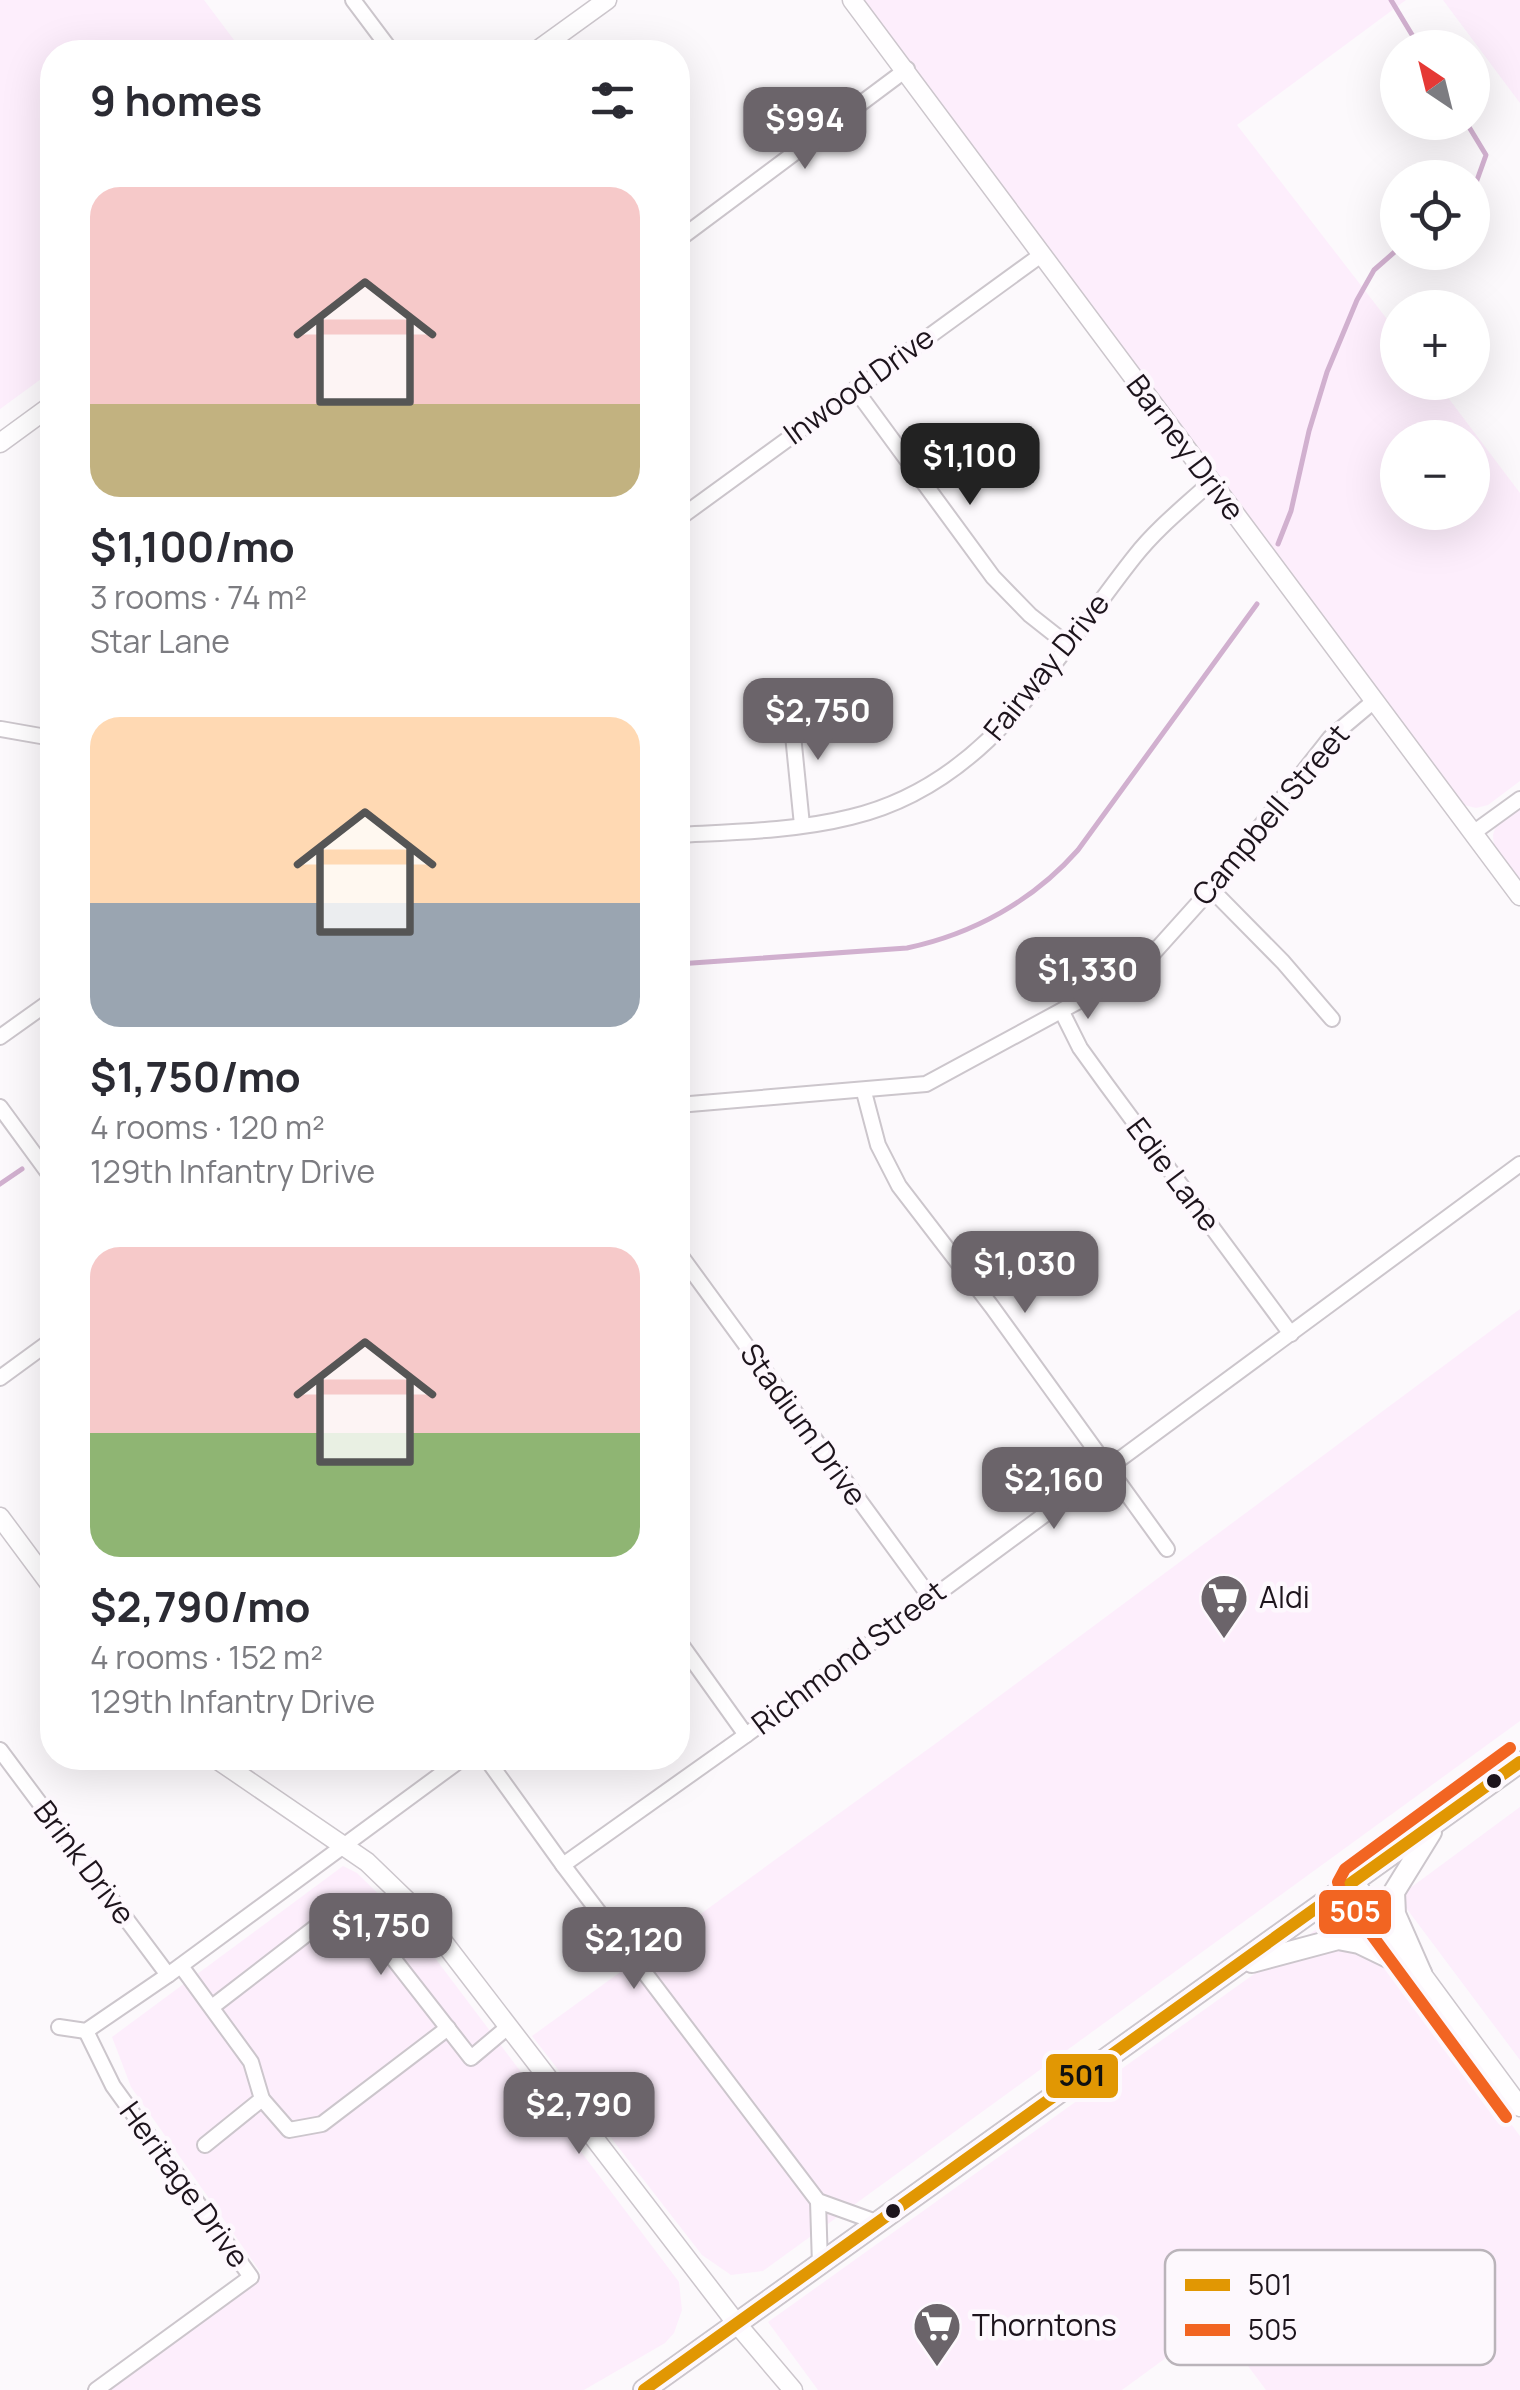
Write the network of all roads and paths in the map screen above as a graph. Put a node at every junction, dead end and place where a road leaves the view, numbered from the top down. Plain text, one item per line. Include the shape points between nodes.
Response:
1 (353, 0) edge
2 (607, 0) edge
3 (852, 0) edge
4 (383, 40) edge
5 (551, 40) edge
6 (907, 69) junction
7 (690, 231) edge
8 (1041, 254) junction
9 (855, 389) junction
10 (40, 413) edge
11 (0, 443) edge
12 (1210, 482) junction
13 (690, 510) edge
14 (1068, 645) junction
15 (1374, 701) junction
16 (790, 705) dead end
17 (2, 729) edge
18 (40, 736) edge
19 (1520, 799) edge
20 (802, 825) junction
21 (1473, 833) junction
22 (690, 834) edge
23 (1210, 889) junction
24 (1520, 896) edge
25 (40, 1009) edge
26 (1062, 1012) junction
27 (1332, 1019) dead end
28 (0, 1037) edge
29 (864, 1092) junction
30 (690, 1105) edge
31 (0, 1106) edge
32 (40, 1161) edge
33 (1520, 1164) edge
34 (690, 1268) edge
35 (1291, 1334) junction
36 (40, 1349) edge
37 (0, 1378) edge
38 (1106, 1467) junction
39 (0, 1516) edge
40 (1167, 1549) dead end
41 (40, 1571) edge
42 (930, 1597) junction
43 (690, 1657) edge
44 (746, 1735) junction
45 (0, 1750) edge
46 (1520, 1762) edge
47 (233, 1770) edge
48 (447, 1770) edge
49 (495, 1770) edge
50 (1438, 1822) junction
51 (344, 1846) junction
52 (563, 1865) junction
53 (1354, 1883) junction
54 (1240, 1965) junction
55 (175, 1971) junction
56 (1421, 1974) junction
57 (212, 2008) junction
58 (510, 2026) junction
59 (59, 2027) dead end
60 (448, 2028) junction
61 (86, 2031) junction
62 (262, 2100) junction
63 (1520, 2106) edge
64 (205, 2145) dead end
65 (818, 2201) junction
66 (879, 2222) junction
67 (820, 2265) junction
68 (737, 2324) junction
69 (96, 2390) edge
70 (644, 2390) edge
71 (793, 2390) edge

1 - 4 street
2 - 5 street
3 - 6 street, Barney Drive
6 - 7 street
6 - 8 street, Barney Drive
8 - 9 street, Inwood Drive
8 - 12 street, Barney Drive
9 - 13 street, Inwood Drive
9 - 14 street via 993,578
10 - 11 street
12 - 14 street, Fairway Drive via 1162,524
12 - 15 street, Barney Drive
14 - 20 street, Fairway Drive via 991,740 944,775 852,818
15 - 21 street, Barney Drive
15 - 23 street, Campbell Street via 1330,738
16 - 20 street
17 - 18 street
19 - 21 street
20 - 22 street, Fairway Drive
21 - 24 street, Barney Drive
23 - 26 street, Campbell Street via 1140,968
23 - 27 street
25 - 28 street
26 - 29 street, Campbell Street via 926,1084
26 - 35 street, Edie Lane via 1088,1060
29 - 30 street, Campbell Street
29 - 38 street via 878,1145 899,1186
31 - 32 street
33 - 35 street, Richmond Street
34 - 42 street, Stadium Drive
35 - 38 street, Richmond Street
36 - 37 street
38 - 40 street
38 - 42 street, Richmond Street
39 - 41 street
42 - 44 street, Richmond Street
43 - 44 street
44 - 52 street, Richmond Street
45 - 55 street, Brink Drive
46 - 50 main road
47 - 51 street
48 - 51 street
49 - 52 street
50 - 53 main road
50 - 56 main road via 1394,1892 1395,1914
51 - 55 street
51 - 58 street via 425,1918
52 - 65 street
53 - 54 main road
53 - 56 street
54 - 56 main road via 1338,1939
54 - 66 main road
55 - 57 street, Brink Drive
55 - 61 street
56 - 63 street
57 - 60 street via 330,1916 364,1921
57 - 62 street, Brink Drive via 251,2062
58 - 60 street via 471,2058
58 - 68 street
59 - 61 street
60 - 62 street via 322,2124 289,2130
61 - 69 street, Heritage Drive via 113,2086 250,2276
62 - 64 street
65 - 66 street
65 - 67 street
66 - 67 main road
67 - 68 main road
68 - 70 main road
68 - 71 street

